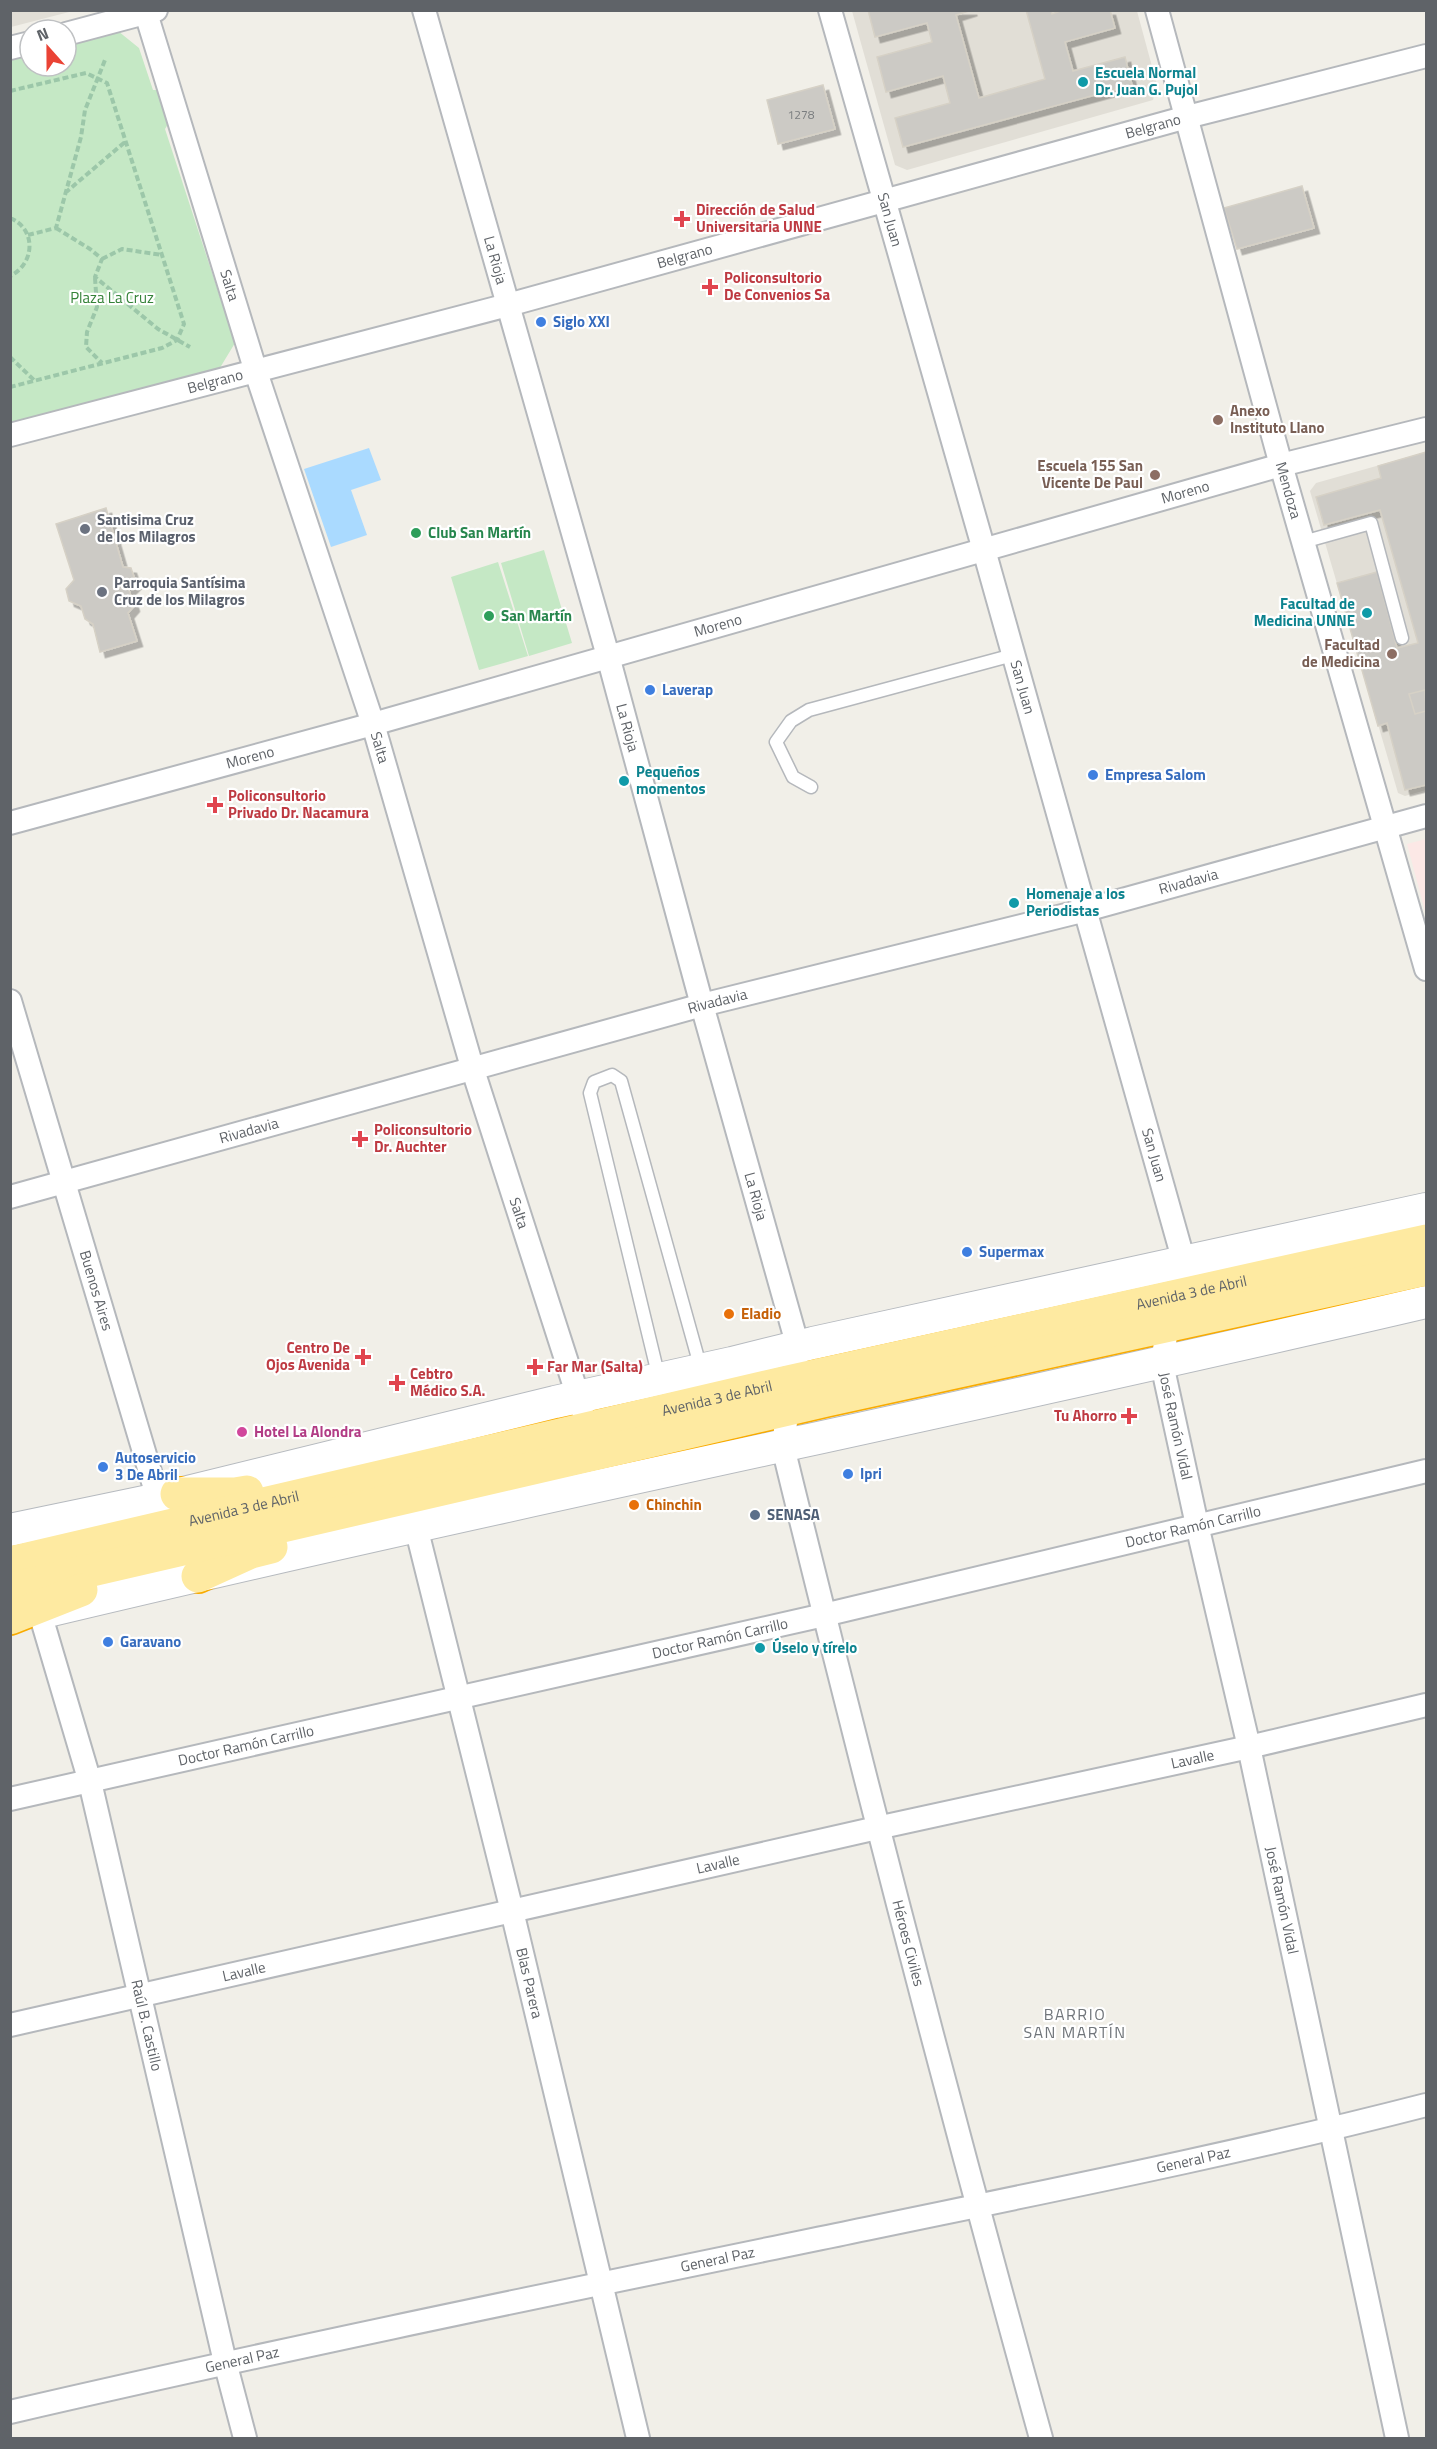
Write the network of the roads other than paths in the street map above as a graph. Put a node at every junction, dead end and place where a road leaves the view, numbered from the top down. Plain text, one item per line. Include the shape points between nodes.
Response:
1 (424, 10) edge
2 (830, 10) edge
3 (1157, 10) edge
4 (149, 11) edge
5 (78, 31) edge
6 (1426, 56) edge
7 (1186, 117) junction
8 (885, 201) junction
9 (507, 305) junction
10 (256, 372) junction
11 (1426, 429) edge
12 (10, 435) edge
13 (1281, 465) junction
14 (1303, 542) junction
15 (984, 550) junction
16 (1402, 638) dead end
17 (1013, 655) junction
18 (608, 656) junction
19 (373, 724) junction
20 (811, 787) dead end
21 (1426, 816) edge
22 (10, 823) edge
23 (1386, 827) junction
24 (1086, 910) junction
25 (1426, 969) edge
26 (10, 1001) edge
27 (702, 1005) junction
28 (472, 1067) junction
29 (64, 1182) junction
30 (10, 1197) edge
31 (1426, 1209) edge
32 (1426, 1241) edge
33 (1184, 1262) junction
34 (1426, 1269) edge
35 (1426, 1302) edge
36 (1169, 1313) junction
37 (798, 1347) junction
38 (1162, 1364) junction
39 (701, 1369) junction
40 (659, 1378) junction
41 (789, 1396) junction
42 (579, 1397) junction
43 (591, 1442) junction
44 (783, 1447) junction
45 (477, 1467) junction
46 (1426, 1472) edge
47 (603, 1486) junction
48 (1197, 1525) junction
49 (416, 1527) junction
50 (10, 1530) edge
51 (175, 1542) junction
52 (10, 1563) edge
53 (10, 1589) edge
54 (824, 1615) junction
55 (20, 1617) edge
56 (459, 1696) junction
57 (1426, 1705) edge
58 (1249, 1747) junction
59 (90, 1782) junction
60 (10, 1799) edge
61 (877, 1828) junction
62 (512, 1911) junction
63 (139, 1995) junction
64 (10, 2025) edge
65 (1426, 2105) edge
66 (1332, 2129) junction
67 (976, 2206) junction
68 (599, 2284) junction
69 (225, 2362) junction
70 (10, 2412) edge
71 (245, 2439) edge
72 (638, 2439) edge
73 (1041, 2439) edge
74 (1397, 2439) edge

1 - 9 street, La Rioja
2 - 8 street, San Juan
3 - 7 street, Mendoza
4 - 5 street
4 - 10 street, Salta
6 - 7 street, Belgrano
7 - 8 street, Belgrano
7 - 13 street, Mendoza
8 - 9 street, Belgrano
8 - 15 street, San Juan
9 - 10 street, Belgrano
9 - 18 street, La Rioja
10 - 12 street, Belgrano
10 - 19 street, Salta
11 - 13 street, Moreno
13 - 14 street, Mendoza
13 - 15 street, Moreno
14 - 16 lane via 1371,523
14 - 23 street, Mendoza
15 - 17 street, San Juan
15 - 18 street, Moreno
17 - 20 lane via 809,710 791,721 776,742 793,777
17 - 24 street, San Juan
18 - 19 street, Moreno
18 - 27 street, La Rioja
19 - 22 street, Moreno
19 - 28 street, Salta
21 - 23 street, Rivadavia
23 - 24 street, Rivadavia
23 - 25 street, Mendoza
24 - 27 street, Rivadavia
24 - 33 street, San Juan
26 - 29 street, Buenos Aires
27 - 28 street, Rivadavia
27 - 37 street, La Rioja
28 - 29 street, Rivadavia
28 - 42 street, Salta
29 - 30 street, Rivadavia
29 - 51 street, Buenos Aires
31 - 33 main road, Avenida 3 de Abril
32 - 36 highway, Avenida 3 de Abril
33 - 36 street
33 - 37 main road, Avenida 3 de Abril
34 - 36 highway, Avenida 3 de Abril
35 - 38 main road, Avenida 3 de Abril
36 - 38 street
36 - 41 highway, Avenida 3 de Abril
37 - 39 main road, Avenida 3 de Abril
37 - 41 street, La Rioja
38 - 44 main road, Avenida 3 de Abril
38 - 48 street, José Ramón Vidal
39 - 40 main road, Avenida 3 de Abril
39 - 40 lane via 621,1081 612,1075 594,1082 590,1093
40 - 42 main road, Avenida 3 de Abril
41 - 43 highway, Avenida 3 de Abril
41 - 44 street, La Rioja
42 - 43 street, Salta
42 - 51 main road, Avenida 3 de Abril
43 - 45 highway, Avenida 3 de Abril
43 - 47 street, Salta
44 - 47 main road, Avenida 3 de Abril
44 - 54 street, Héroes Civiles
45 - 51 highway via 353,1525 251,1552
45 - 51 highway via 350,1473 235,1494
46 - 48 street, Doctor Ramón Carrillo
47 - 49 main road, Avenida 3 de Abril
48 - 54 street, Doctor Ramón Carrillo
48 - 58 street, José Ramón Vidal
49 - 51 main road, Avenida 3 de Abril
49 - 56 street, Blas Parera
50 - 51 main road, Avenida 3 de Abril
51 - 52 highway, Avenida 3 de Abril
51 - 53 highway, Avenida 3 de Abril
51 - 55 highway
54 - 56 street, Doctor Ramón Carrillo
54 - 61 street, Héroes Civiles
55 - 59 street, Raúl B. Castillo
56 - 59 street, Doctor Ramón Carrillo
56 - 62 street, Blas Parera
57 - 58 street, Lavalle
58 - 61 street, Lavalle
58 - 66 street, José Ramón Vidal
59 - 60 street, Doctor Ramón Carrillo
59 - 63 street, Raúl B. Castillo
61 - 62 street, Lavalle
61 - 67 street, Héroes Civiles
62 - 63 street, Lavalle
62 - 68 street, Blas Parera
63 - 64 street, Lavalle
63 - 69 street, Raúl B. Castillo
65 - 66 street, General Paz
66 - 67 street, General Paz
66 - 74 street, José Ramón Vidal
67 - 68 street, General Paz
67 - 73 street, Héroes Civiles
68 - 69 street, General Paz
68 - 72 street, Blas Parera
69 - 70 street, General Paz
69 - 71 street, Raúl B. Castillo

